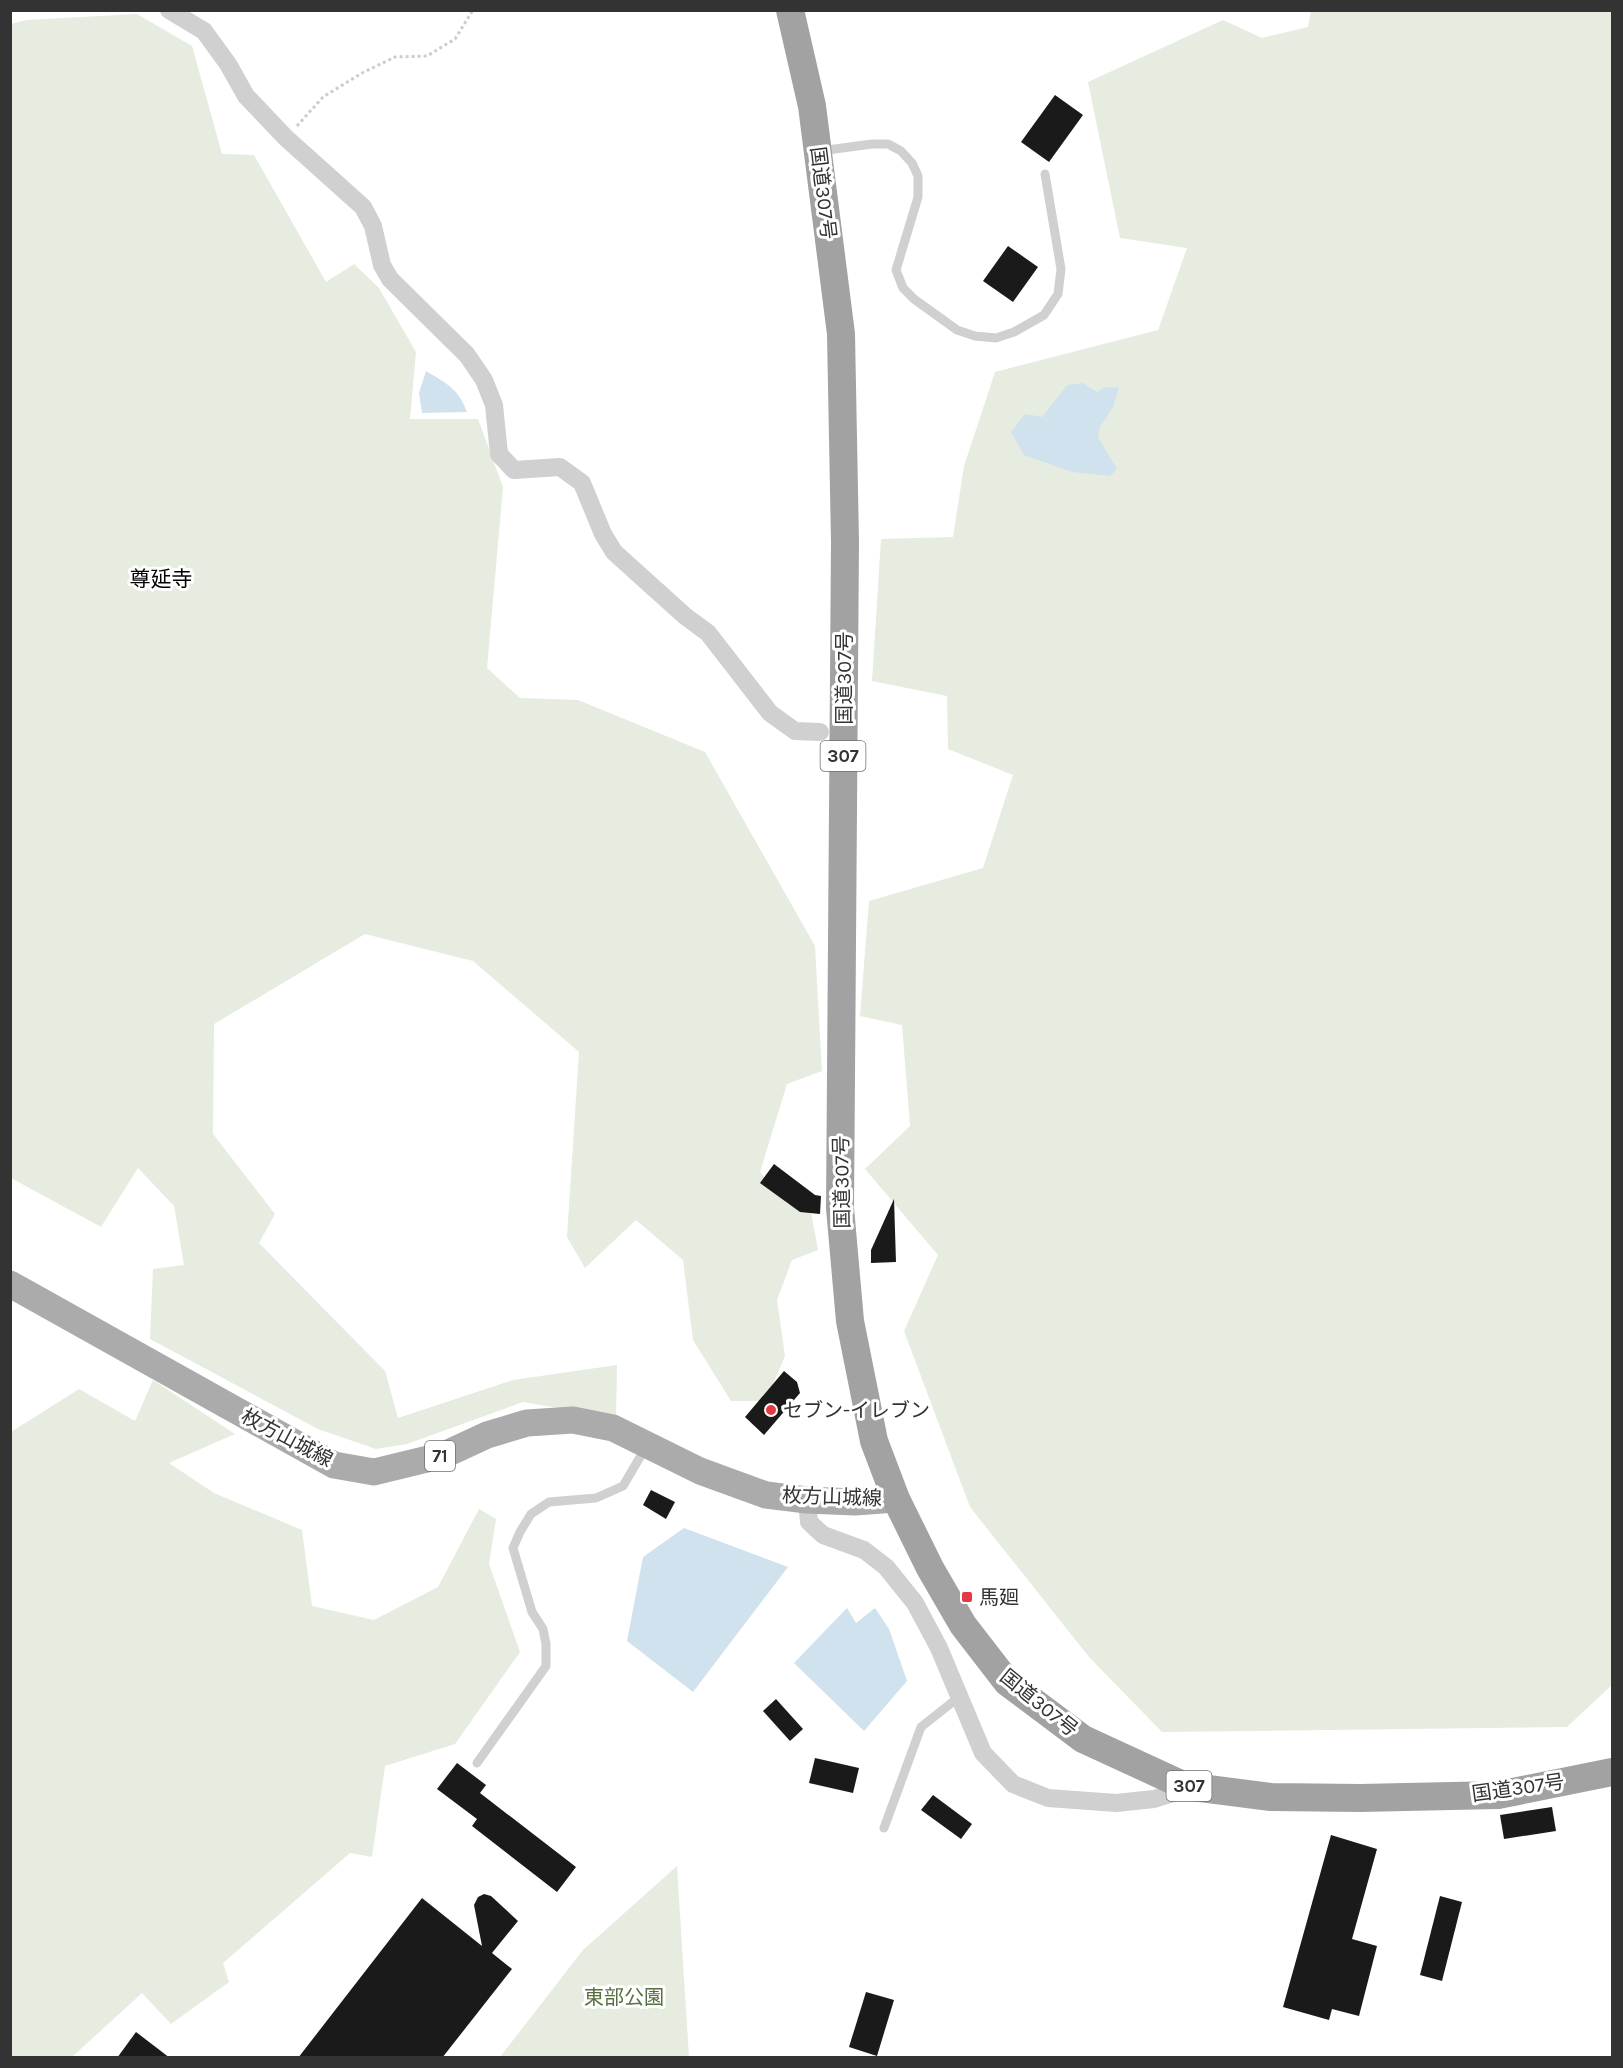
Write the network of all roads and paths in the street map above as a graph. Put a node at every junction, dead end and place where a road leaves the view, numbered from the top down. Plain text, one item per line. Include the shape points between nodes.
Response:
1 (169, 10) edge
2 (473, 10) edge
3 (790, 10) edge
4 (286, 138) junction
5 (818, 151) junction
6 (1046, 174) dead end
7 (820, 732) dead end
8 (10, 1284) edge
9 (647, 1445) junction
10 (896, 1499) junction
11 (807, 1500) junction
12 (959, 1696) junction
13 (477, 1763) dead end
14 (1612, 1772) edge
15 (1185, 1786) junction
16 (884, 1828) dead end

1 - 4 street via 204,32 246,96
2 - 4 path via 455,39 427,56 395,57 362,73 323,98
3 - 5 highway, 国道307号 / 307
4 - 7 street via 363,207 390,279 467,356 484,380 494,405 499,454 514,470 560,467 582,483 614,552 708,633 770,713 795,731
5 - 6 lane via 888,144 912,163 918,176 918,197 896,270 903,288 914,300 957,330 975,336 996,338 1014,332 1044,315 1058,294 1061,269
5 - 10 highway, 国道307号 / 307 via 841,345 845,542 840,1208 850,1321 874,1440
8 - 9 main road, 枚方山城線 / 71 via 334,1465 374,1472 403,1466 444,1455 527,1422 573,1420 613,1428
9 - 11 main road, 枚方山城線 / 71 via 700,1471 766,1495
9 - 13 lane via 623,1486 596,1498 549,1502 531,1514 520,1532 513,1548 532,1612 543,1629 546,1666
10 - 11 main road, 枚方山城線 / 71
10 - 15 highway, 国道307号 / 307 via 963,1625 1007,1682 1083,1739
11 - 12 street via 809,1522 823,1535 864,1550 886,1567 915,1603
12 - 15 street via 990,1762 1014,1784 1048,1798 1116,1803 1154,1799
12 - 16 lane via 921,1727
14 - 15 highway, 国道307号 / 307 via 1498,1795 1270,1797

